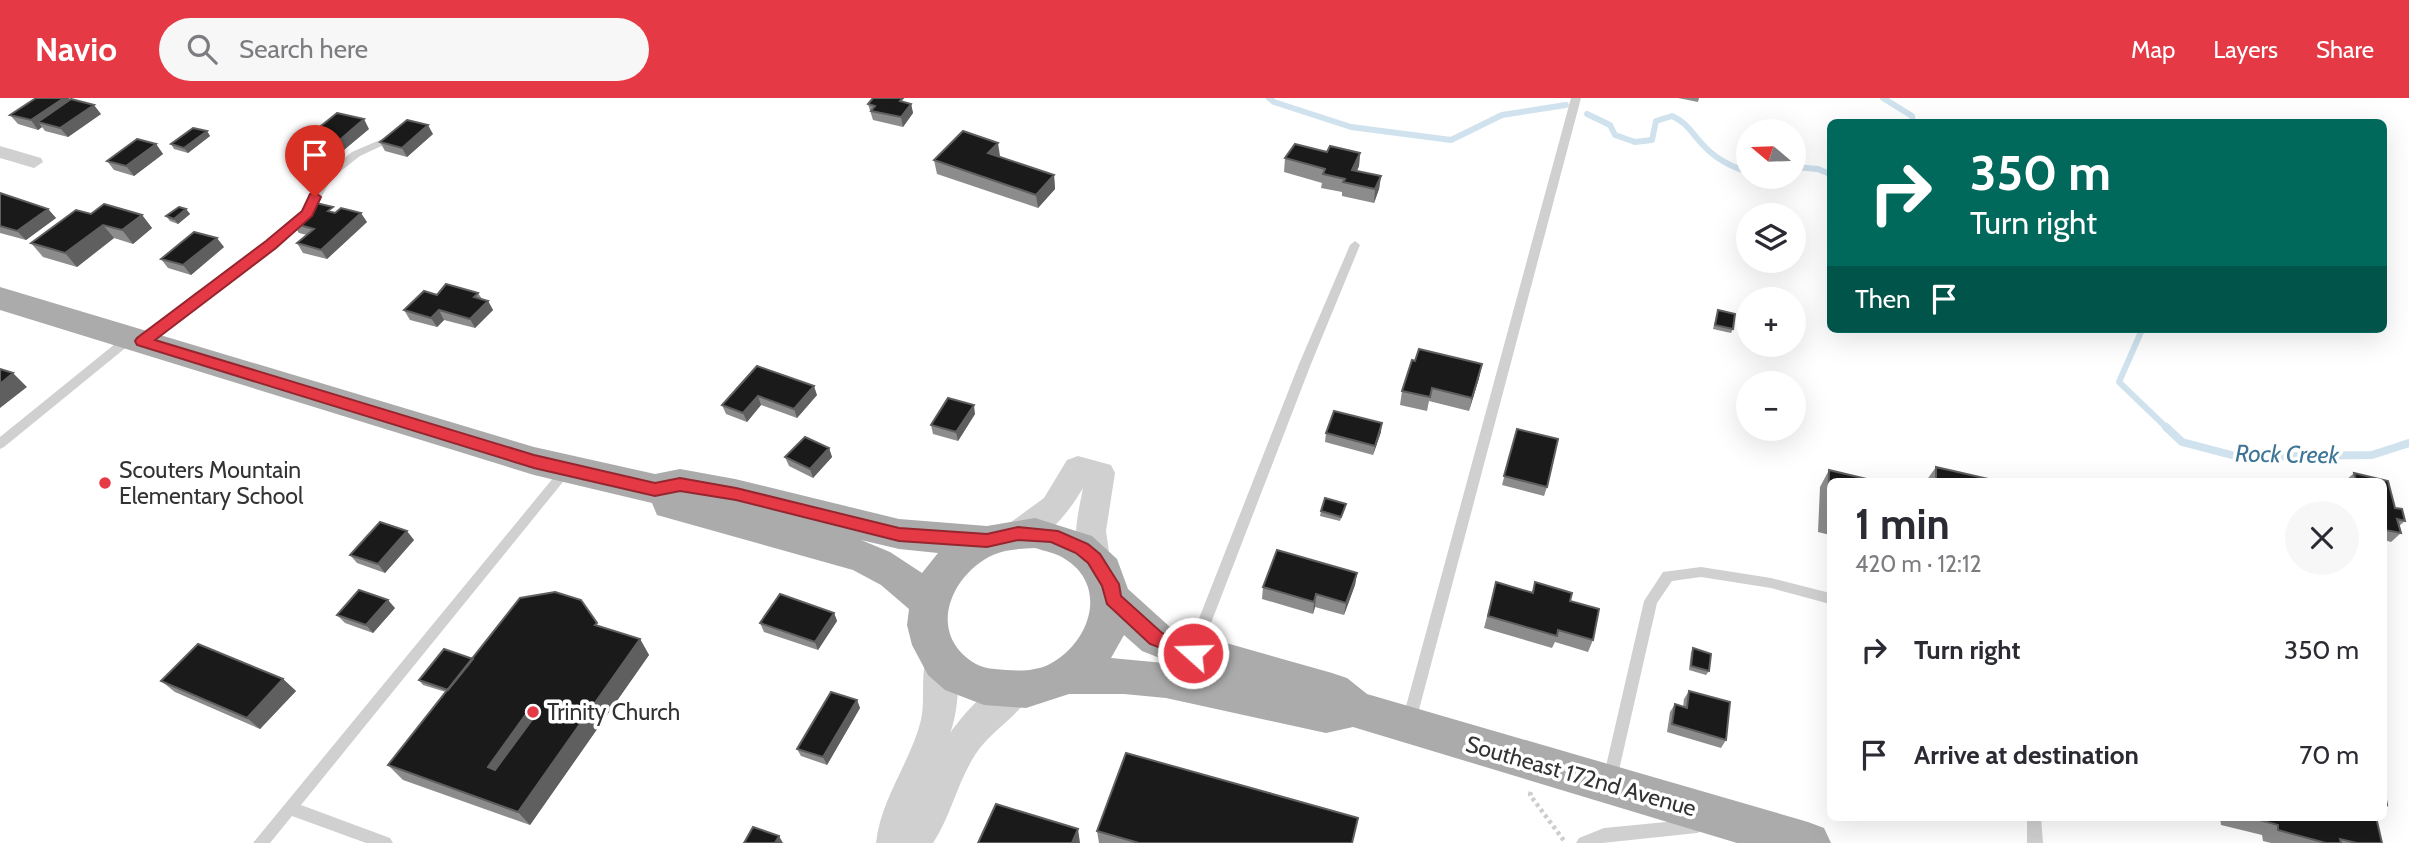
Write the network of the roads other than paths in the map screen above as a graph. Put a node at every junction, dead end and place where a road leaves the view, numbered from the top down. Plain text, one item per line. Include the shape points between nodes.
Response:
1 (1576, 98) edge
2 (389, 139) edge
3 (0, 152) edge
4 (34, 162) dead end
5 (1355, 245) dead end
6 (0, 298) edge
7 (136, 340) junction
8 (0, 444) edge
9 (567, 469) junction
10 (655, 489) junction
11 (1002, 537) junction
12 (1094, 559) junction
13 (1827, 598) edge
14 (1113, 599) junction
15 (928, 603) junction
16 (1193, 653) junction
17 (941, 660) junction
18 (1067, 676) junction
19 (1015, 691) junction
20 (1355, 709) junction
21 (1408, 725) junction
22 (1609, 783) junction
23 (290, 808) junction
24 (2034, 821) edge
25 (1740, 822) junction
26 (261, 843) edge
27 (385, 843) edge
28 (894, 843) edge
29 (910, 843) edge
30 (1584, 843) edge
31 (1808, 843) edge
32 (2035, 843) edge

1 - 21 lane
2 - 7 lane via 356,154 328,176 307,213 234,274
3 - 4 street
5 - 16 lane
6 - 7 main road, Southeast 172nd Avenue
7 - 8 lane
7 - 9 main road, Southeast 172nd Avenue
9 - 10 main road, Southeast 172nd Avenue
9 - 23 lane
10 - 11 main road, Southeast 172nd Avenue via 680,484 736,494 899,534
10 - 15 main road, Southeast 172nd Avenue via 667,504 876,562 909,582
11 - 12 main road, Southeast 172nd Avenue via 1052,536
11 - 12 street via 1046,516 1063,499 1079,468 1100,473 1091,531
11 - 15 main road via 956,560 934,587
12 - 14 main road, Southeast 172nd Avenue via 1110,584
13 - 22 lane via 1701,572 1668,576 1651,601
14 - 16 main road, Southeast 172nd Avenue via 1156,639
14 - 18 main road, Southeast 172nd Avenue via 1110,628 1103,642
15 - 17 main road via 928,633
16 - 20 main road, Southeast 172nd Avenue via 1332,691
17 - 19 main road, Southeast 172nd Avenue via 973,683
17 - 28 street via 938,720 897,824
18 - 19 main road, Southeast 172nd Avenue
18 - 20 main road, Southeast 172nd Avenue via 1166,680 1326,714
19 - 29 street via 972,730 921,832
20 - 21 main road, Southeast 172nd Avenue
21 - 22 main road, Southeast 172nd Avenue
22 - 25 main road, Southeast 172nd Avenue
23 - 26 lane
23 - 27 lane
24 - 32 lane
25 - 30 lane via 1646,829
25 - 31 main road, Southeast 172nd Avenue

